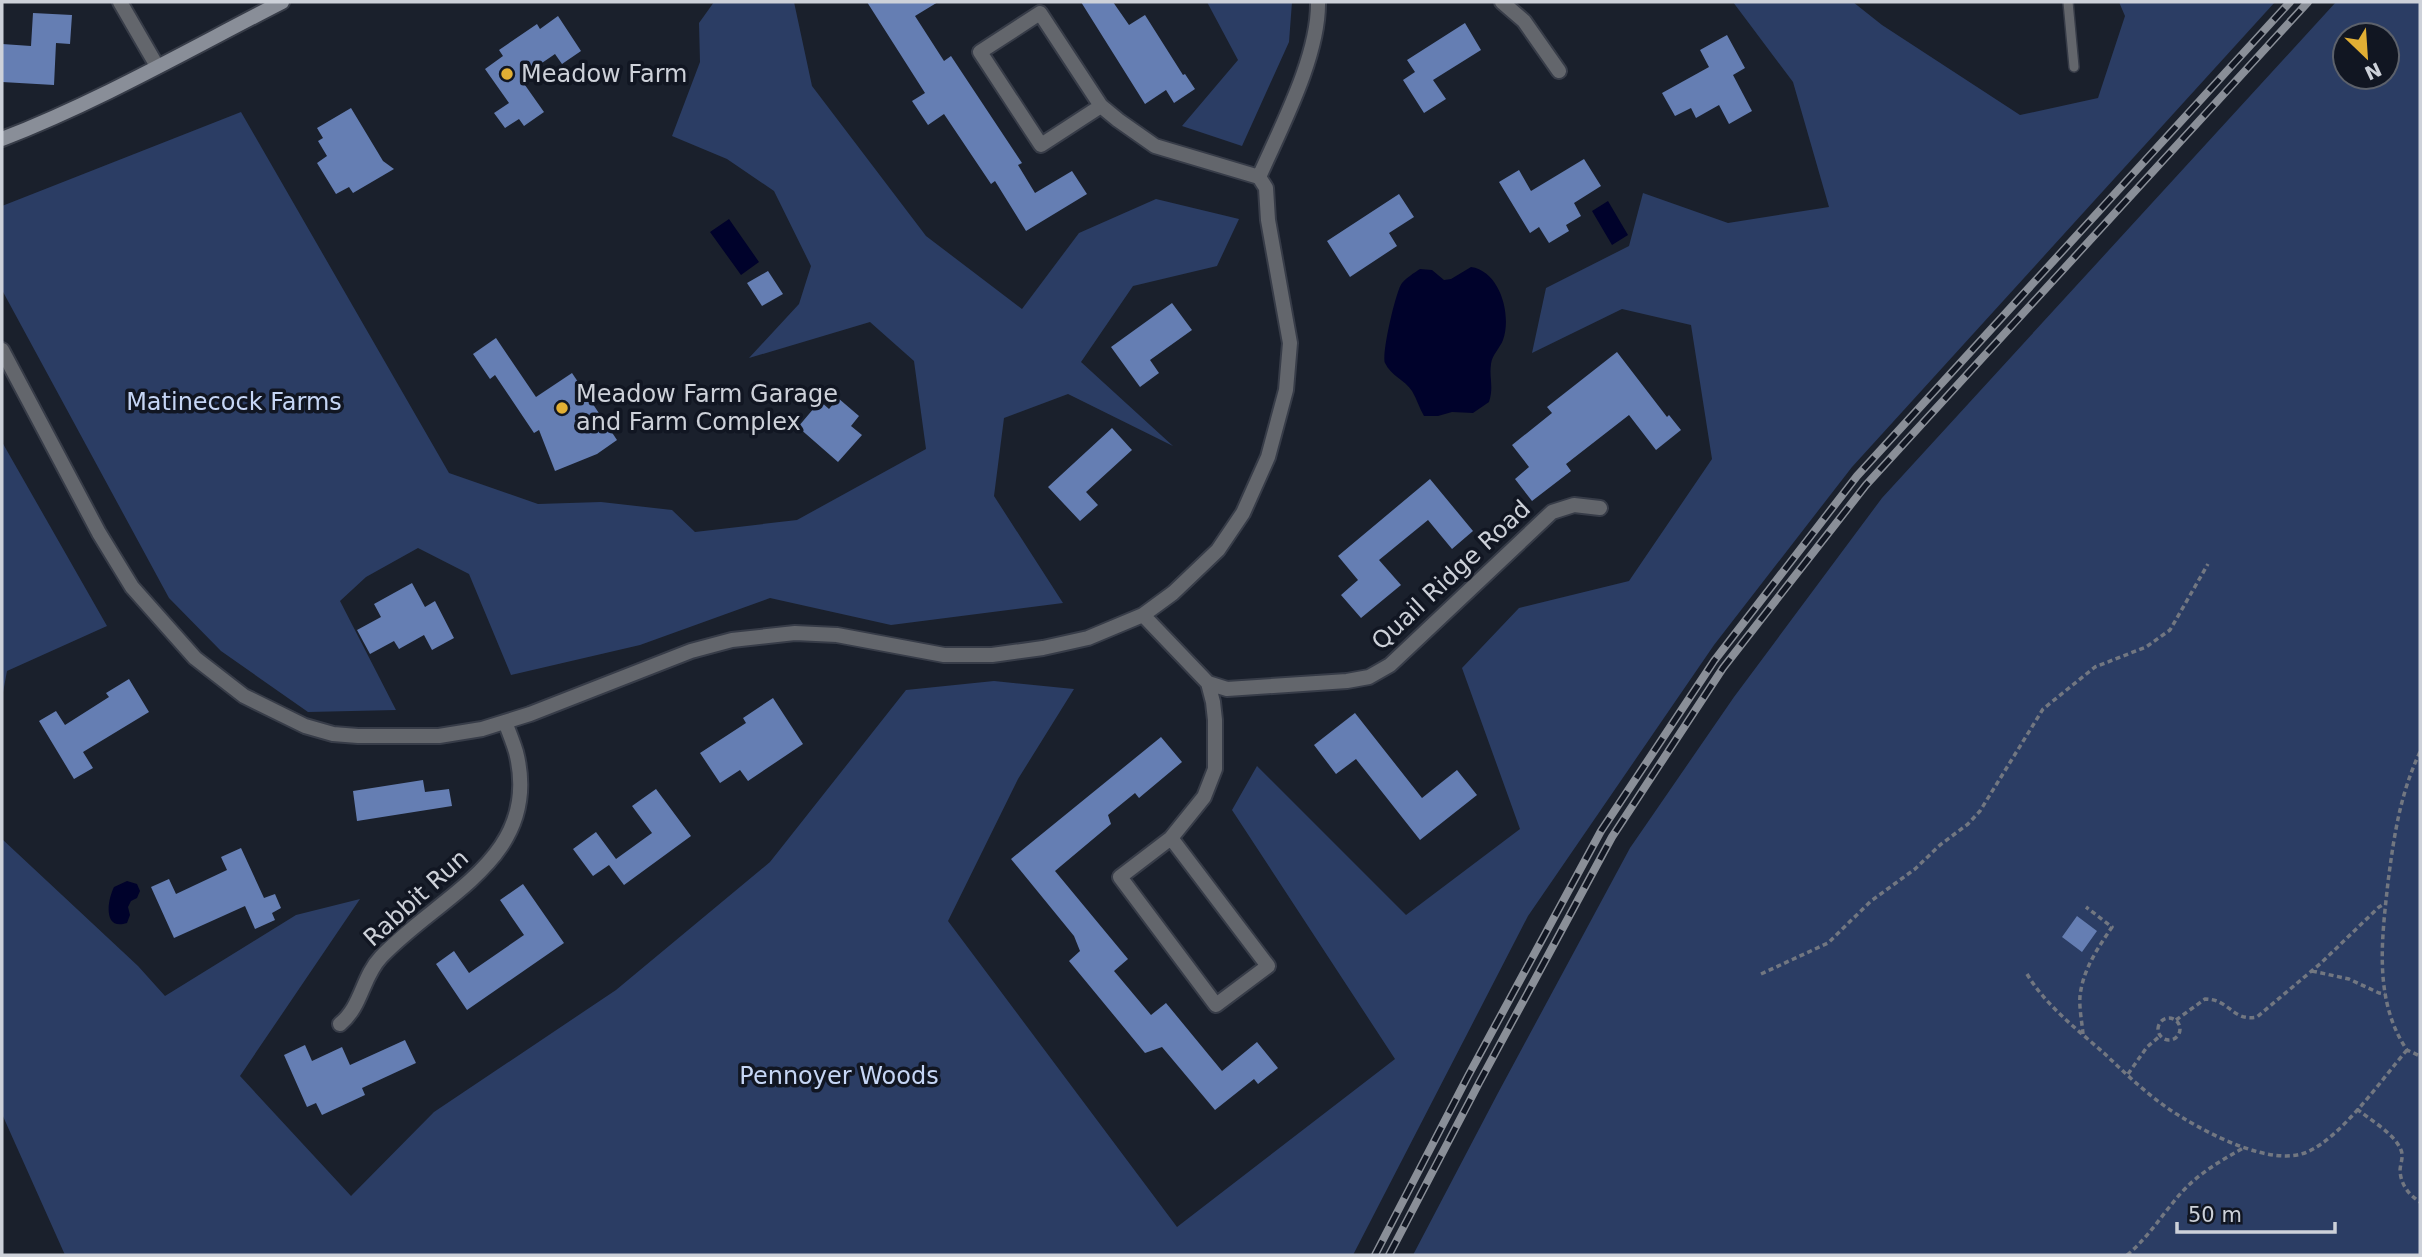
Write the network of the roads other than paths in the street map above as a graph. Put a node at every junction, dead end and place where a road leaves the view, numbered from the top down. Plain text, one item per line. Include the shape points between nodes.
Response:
1 (120, 2) edge
2 (282, 2) edge
3 (1318, 2) edge
4 (1503, 2) edge
5 (2068, 2) edge
6 (157, 66) junction
7 (2074, 68) dead end
8 (1559, 71) dead end
9 (1101, 106) junction
10 (2, 139) edge
11 (1259, 177) junction
12 (2, 350) edge
13 (1600, 508) dead end
14 (1143, 615) junction
15 (1208, 682) junction
16 (505, 722) junction
17 (1171, 838) junction
18 (340, 1024) dead end

1 - 6 street
2 - 6 street
3 - 11 street via 1311,49 1296,94
4 - 8 street via 1524,21
5 - 7 lane
6 - 10 street
9 - 9 street via 1040,13 980,52 1041,145
9 - 11 street via 1155,146
11 - 14 street via 1266,188 1290,343 1286,390 1268,457 1243,513 1218,550
12 - 16 street via 132,587 195,657 244,696 305,726 333,734 439,736
13 - 15 street, Quail Ridge Road via 1574,505 1552,512 1390,665 1369,677 1227,689
14 - 15 street
14 - 16 street via 1087,638 992,655 944,655 837,635 795,633 732,640 691,651
15 - 17 street via 1215,720 1215,769 1204,797
16 - 18 street, Rabbit Run via 520,785 507,838 466,887 378,960 356,1007
17 - 17 street via 1268,966 1216,1005 1120,877

